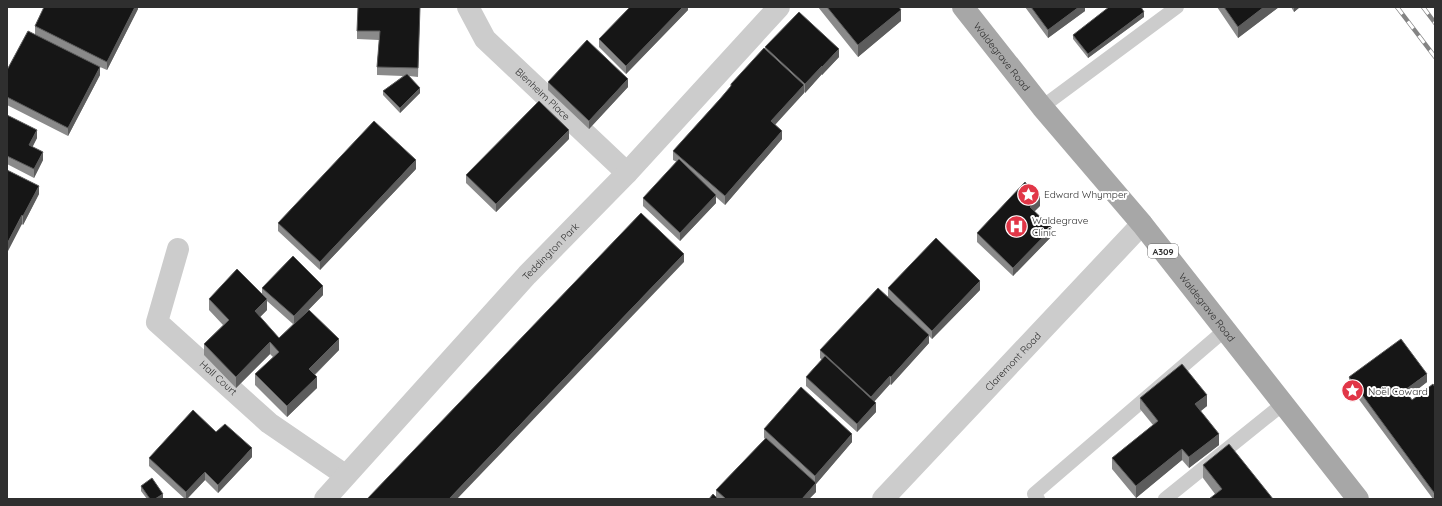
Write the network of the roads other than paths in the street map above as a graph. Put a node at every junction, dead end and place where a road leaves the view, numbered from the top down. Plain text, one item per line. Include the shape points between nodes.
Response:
1 (468, 7) edge
2 (779, 7) edge
3 (963, 7) edge
4 (1177, 7) edge
5 (1042, 107) junction
6 (627, 173) junction
7 (1142, 224) junction
8 (178, 249) dead end
9 (1225, 330) junction
10 (1283, 404) junction
11 (345, 475) junction
12 (1351, 497) edge
13 (324, 499) edge
14 (883, 499) edge
15 (1038, 499) edge
16 (1165, 499) edge

1 - 6 street, Blenheim Place via 486,39
2 - 6 street, Teddington Park
3 - 5 main road, Waldegrave Road / A309
4 - 5 lane
5 - 7 main road, Waldegrave Road / A309
6 - 11 street, Teddington Park via 527,275
7 - 9 main road, Waldegrave Road / A309
7 - 14 street, Claremont Road
8 - 11 street, Hall Court via 157,322 269,423
9 - 10 main road, Waldegrave Road / A309
9 - 15 lane via 1034,494
10 - 12 main road, Waldegrave Road / A309
10 - 16 lane
11 - 13 street, Teddington Park

